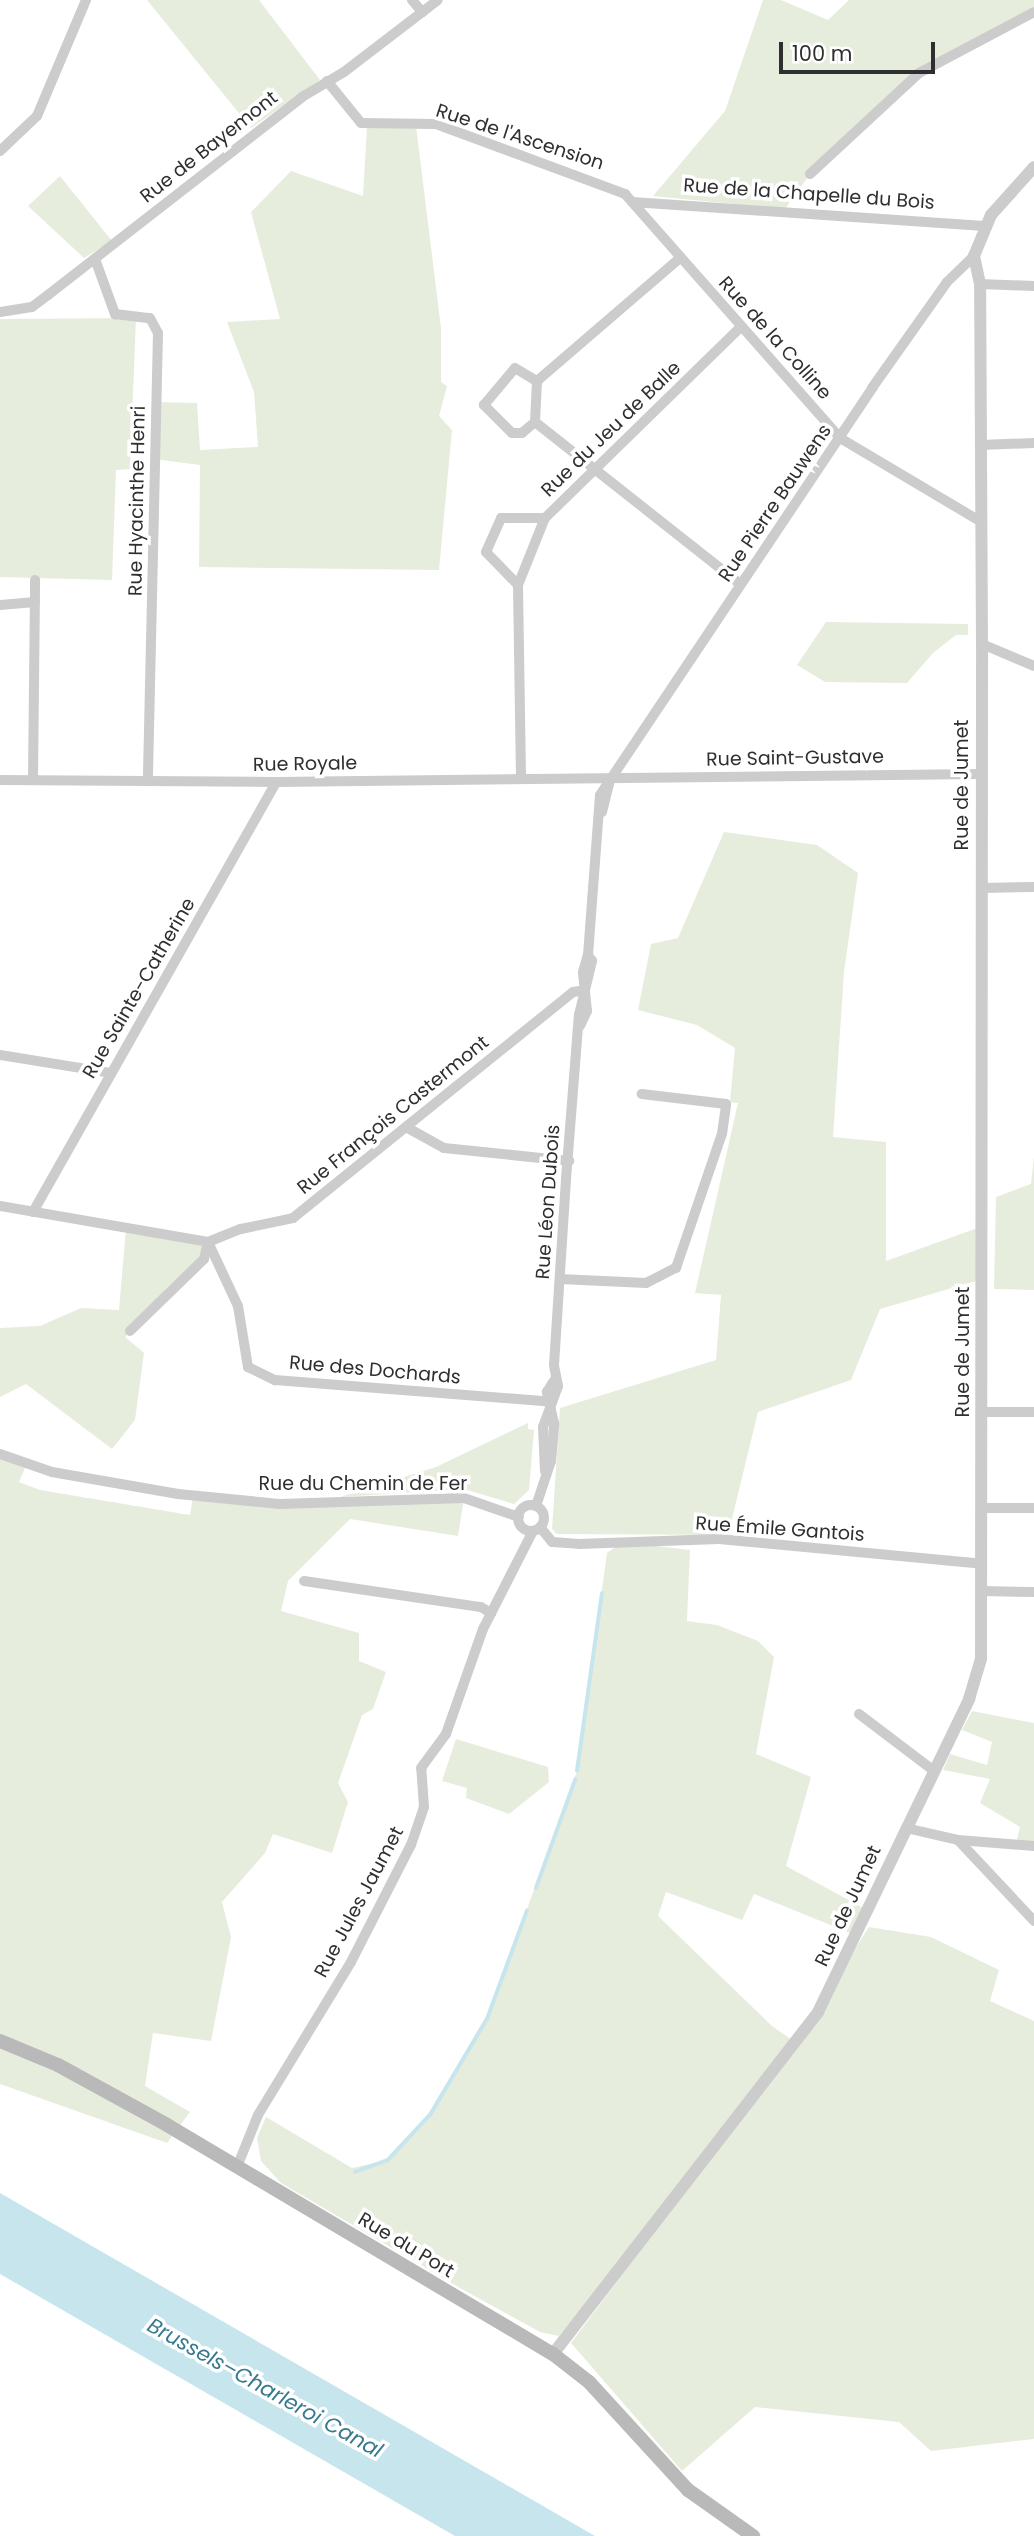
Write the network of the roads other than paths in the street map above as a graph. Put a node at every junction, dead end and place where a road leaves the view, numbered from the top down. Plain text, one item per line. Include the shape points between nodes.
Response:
1 (86, 0) edge
2 (412, 0) edge
3 (438, 0) edge
4 (422, 12) junction
5 (1034, 12) edge
6 (327, 81) junction
7 (0, 150) edge
8 (1034, 167) edge
9 (810, 174) dead end
10 (632, 202) junction
11 (984, 226) junction
12 (974, 256) junction
13 (95, 258) junction
14 (680, 258) junction
15 (980, 284) junction
16 (1034, 286) edge
17 (0, 312) edge
18 (741, 327) junction
19 (537, 381) junction
20 (535, 422) junction
21 (840, 438) junction
22 (1034, 443) edge
23 (980, 445) junction
24 (594, 470) junction
25 (545, 517) junction
26 (980, 521) junction
27 (35, 580) dead end
28 (518, 584) junction
29 (740, 584) junction
30 (35, 602) junction
31 (0, 606) edge
32 (982, 644) junction
33 (1034, 666) edge
34 (981, 774) junction
35 (520, 777) junction
36 (610, 778) junction
37 (0, 780) edge
38 (33, 780) junction
39 (148, 781) junction
40 (276, 782) junction
41 (1034, 887) edge
42 (982, 888) junction
43 (585, 990) junction
44 (0, 1055) edge
45 (111, 1073) junction
46 (642, 1094) dead end
47 (406, 1127) junction
48 (569, 1161) junction
49 (0, 1206) edge
50 (33, 1212) junction
51 (208, 1242) junction
52 (560, 1279) junction
53 (130, 1331) dead end
54 (552, 1402) junction
55 (982, 1412) junction
56 (1034, 1412) edge
57 (0, 1454) edge
58 (536, 1506) junction
59 (982, 1508) junction
60 (1034, 1508) edge
61 (519, 1517) junction
62 (537, 1529) junction
63 (982, 1564) junction
64 (304, 1581) dead end
65 (982, 1591) junction
66 (1034, 1592) edge
67 (491, 1613) junction
68 (859, 1714) dead end
69 (934, 1771) junction
70 (906, 1828) junction
71 (958, 1840) junction
72 (1034, 1846) edge
73 (1034, 1921) edge
74 (0, 2041) edge
75 (237, 2167) junction
76 (554, 2354) junction
77 (753, 2536) edge

1 - 7 street via 37,116
2 - 4 street
3 - 4 street, Rue de Bayemont
4 - 6 street, Rue de Bayemont
5 - 9 street via 919,73
6 - 10 street, Rue de l'Ascension via 361,123 436,124 610,185
6 - 13 street, Rue de Bayemont
8 - 11 street
10 - 11 street, Rue de la Chapelle du Bois
10 - 14 street, Rue de la Colline
11 - 12 street
12 - 15 street, Rue de Jumet
12 - 21 street, Rue Pierre Bauwens via 947,282
13 - 17 street, Rue de Bayemont via 32,307
13 - 39 street, Rue Hyacinthe Henri via 115,314 150,317 158,333
14 - 18 street, Rue de la Colline
14 - 19 street
15 - 16 street
15 - 23 street, Rue de Jumet
18 - 21 street, Rue de la Colline
18 - 24 street, Rue du Jeu de Balle
19 - 20 street
19 - 20 street via 515,368 484,405 512,433 522,433
20 - 24 street
21 - 26 street, Rue de la Colline
21 - 29 street, Rue Pierre Bauwens
22 - 23 street
23 - 26 street, Rue de Jumet
24 - 25 street, Rue du Jeu de Balle
24 - 29 street
25 - 28 street, Rue du Jeu de Balle
25 - 28 street via 501,518 486,552
26 - 32 street, Rue de Jumet
27 - 30 street
28 - 35 street, Rue du Jeu de Balle
29 - 36 street, Rue Pierre Bauwens
30 - 31 street
30 - 38 street
32 - 33 street
32 - 34 street, Rue de Jumet
34 - 36 street, Rue Saint-Gustave
34 - 42 street, Rue de Jumet
35 - 36 street, Rue Royale
35 - 40 street, Rue Royale
36 - 43 street, Rue Léon Dubois via 602,812 589,955 584,961
37 - 38 street, Rue Royale
38 - 39 street, Rue Royale
39 - 40 street, Rue Royale
40 - 45 street, Rue Sainte-Catherine
41 - 42 street
42 - 55 street, Rue de Jumet
43 - 47 street, Rue François Castermont via 573,992
43 - 48 street, Rue Léon Dubois via 587,1016 580,1026
44 - 45 street
45 - 50 street, Rue Sainte-Catherine
46 - 52 street via 726,1104 722,1134 676,1268 646,1283
47 - 48 street via 444,1147
47 - 51 street, Rue François Castermont via 293,1218 241,1229
48 - 52 street, Rue Léon Dubois
49 - 50 street
50 - 51 street
51 - 53 street via 204,1259
51 - 54 street, Rue des Dochards via 238,1306 248,1367 275,1380
52 - 54 street, Rue Léon Dubois via 554,1381 558,1394
54 - 58 street, Rue Léon Dubois via 551,1461
55 - 56 street
55 - 59 street, Rue de Jumet
57 - 61 street, Rue du Chemin de Fer via 52,1472 178,1494 280,1504 464,1498
58 - 61 street via 524,1508
58 - 62 street via 544,1515
59 - 60 street
59 - 63 street, Rue de Jumet
61 - 62 street via 522,1526
62 - 63 street, Rue Émile Gantois via 552,1542 719,1539
62 - 67 street, Rue Jules Jaumet
63 - 65 street, Rue de Jumet
64 - 67 street via 481,1607
65 - 66 street
65 - 69 street, Rue de Jumet via 977,1676
67 - 75 street, Rue Jules Jaumet via 446,1734 421,1768 424,1807 411,1845 351,1962 258,2115
68 - 69 street
69 - 70 street, Rue de Jumet
70 - 71 street
70 - 76 street, Rue de Jumet via 818,2012
71 - 72 street
71 - 73 street
74 - 75 main road, Rue du Port via 58,2065
75 - 76 main road, Rue du Port
76 - 77 main road, Rue du Port via 589,2382 688,2490

